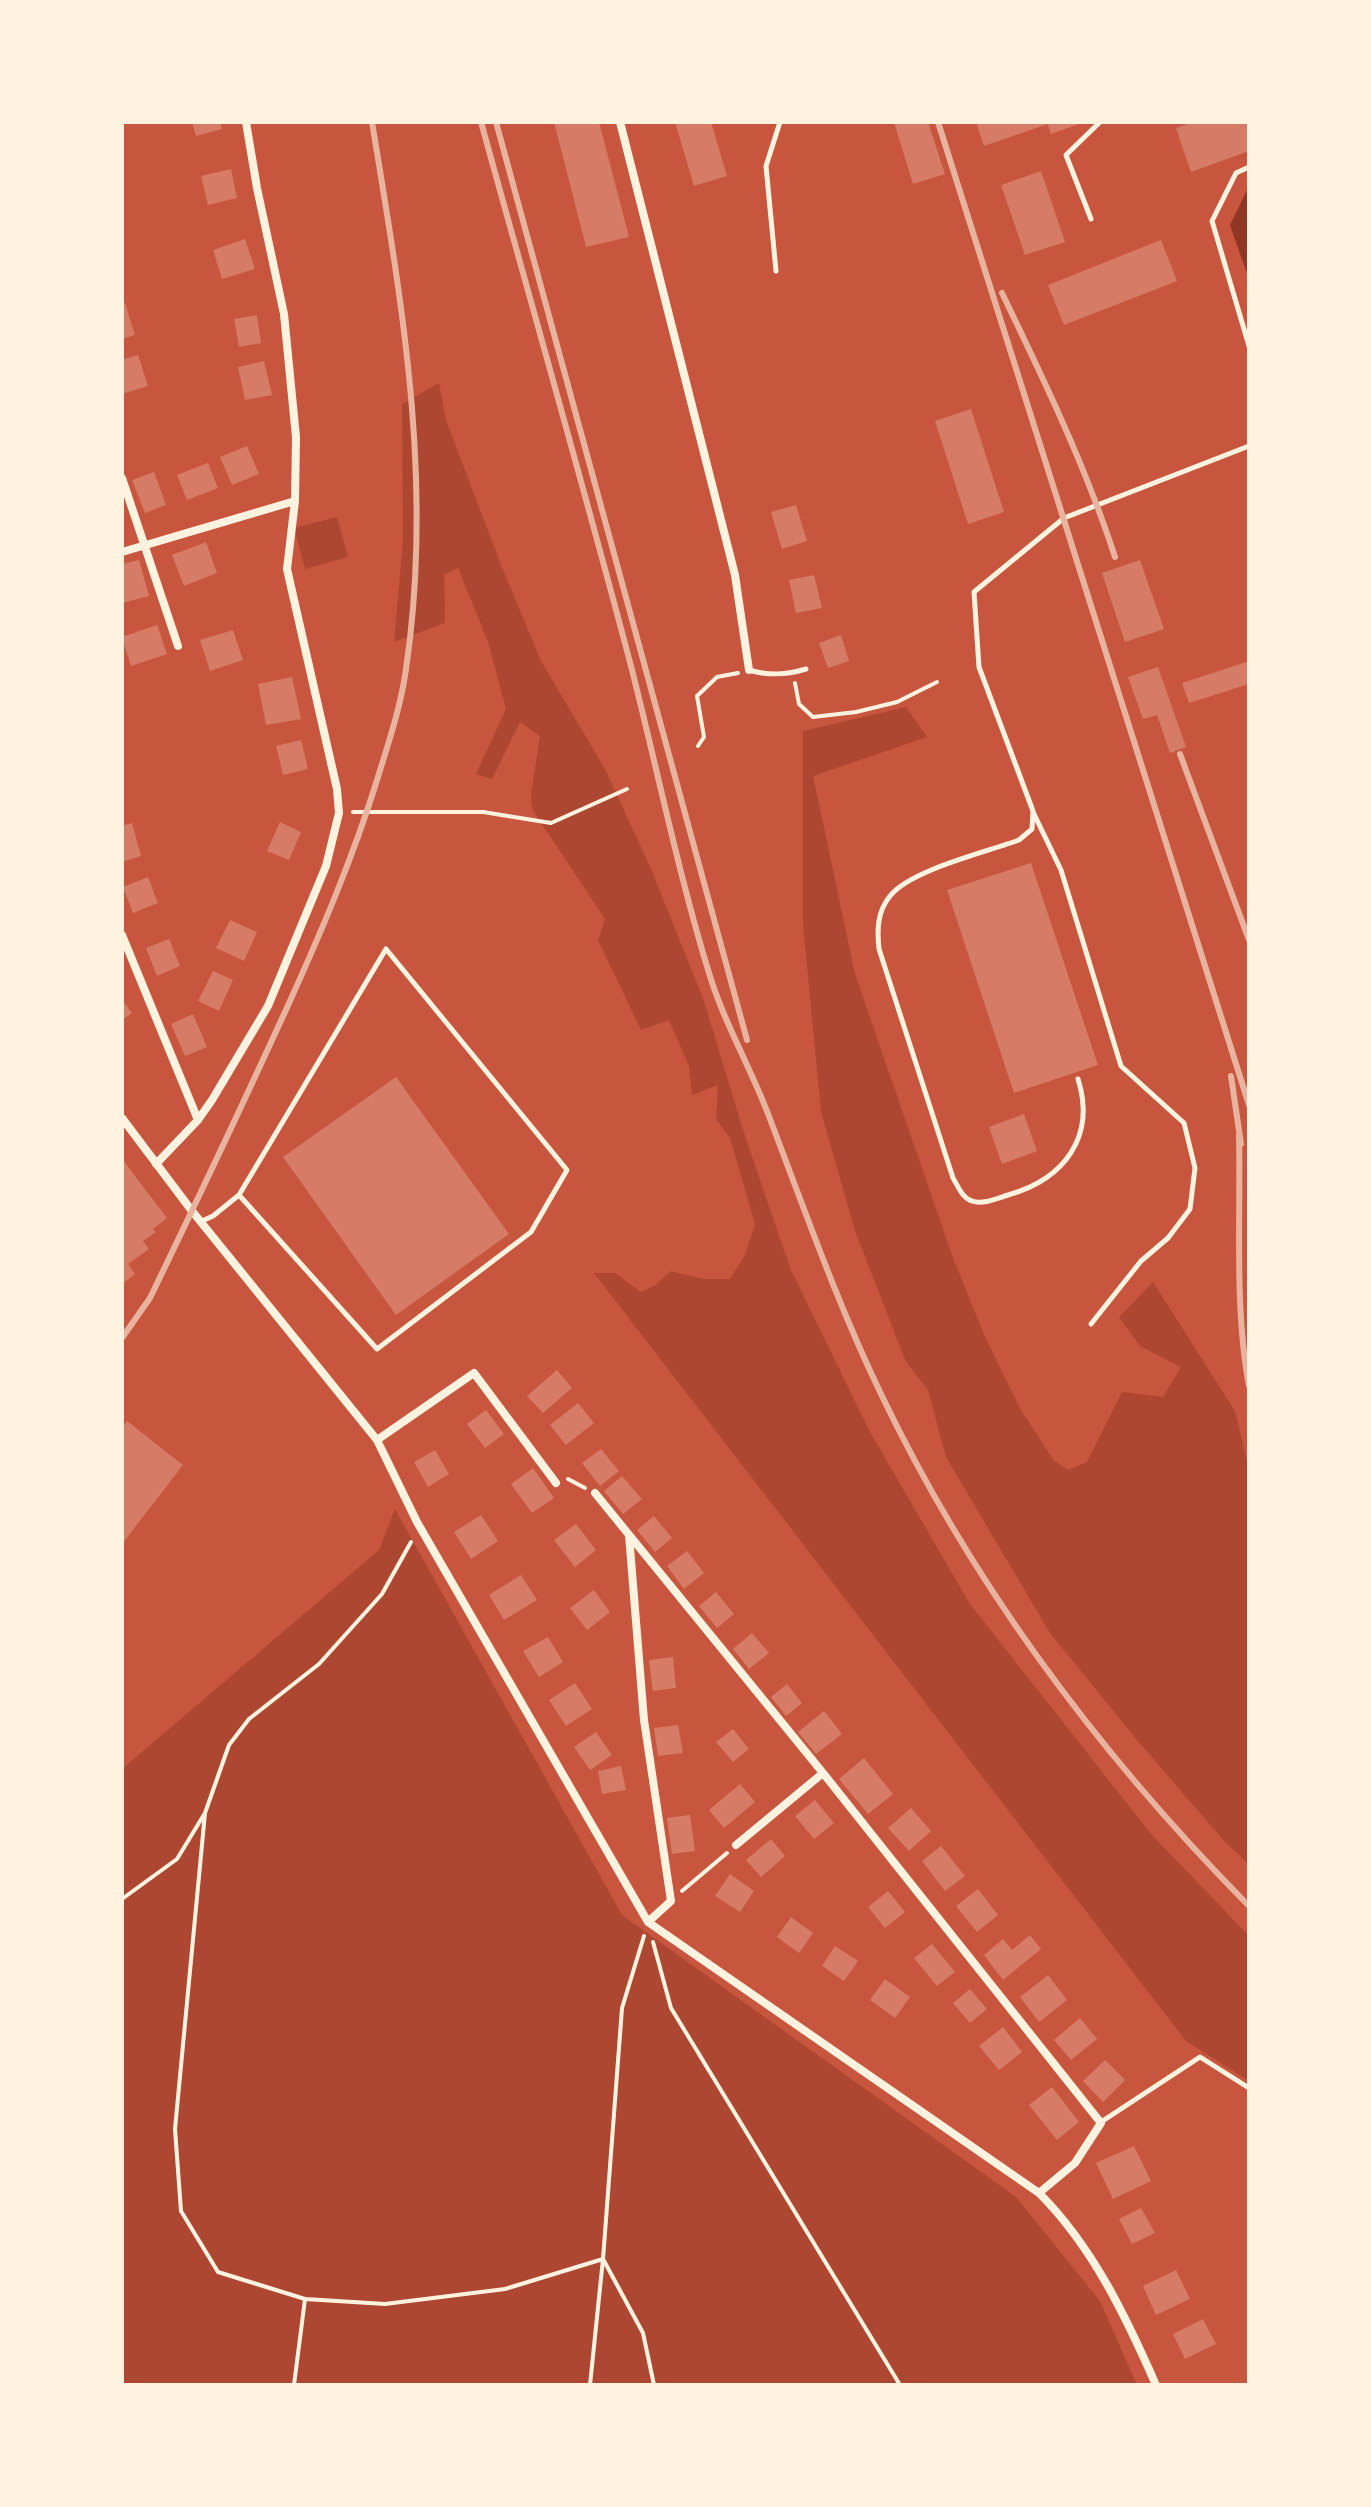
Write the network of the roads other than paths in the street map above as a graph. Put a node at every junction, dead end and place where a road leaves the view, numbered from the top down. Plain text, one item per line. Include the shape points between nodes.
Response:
1 (246, 122) edge
2 (620, 122) edge
3 (780, 122) edge
4 (1100, 122) edge
5 (1249, 167) edge
6 (1091, 219) dead end
7 (776, 271) dead end
8 (1246, 326) edge
9 (1249, 346) edge
10 (1249, 446) edge
11 (122, 478) edge
12 (295, 501) junction
13 (143, 545) junction
14 (122, 552) edge
15 (178, 646) dead end
16 (806, 669) dead end
17 (749, 670) joint
18 (1033, 811) junction
19 (122, 935) edge
20 (1078, 1079) dead end
21 (122, 1118) edge
22 (198, 1120) junction
23 (156, 1164) junction
24 (239, 1195) junction
25 (201, 1222) junction
26 (1091, 1324) dead end
27 (377, 1440) junction
28 (556, 1483) dead end
29 (595, 1493) dead end
30 (628, 1535) junction
31 (823, 1773) junction
32 (736, 1845) road end
33 (648, 1922) junction
34 (1249, 2088) edge
35 (1101, 2123) junction
36 (1039, 2193) junction
37 (1156, 2385) edge

1 - 12 street via 284,314 296,437
2 - 17 street via 735,575
3 - 7 lane via 766,166
4 - 6 lane via 1066,155
5 - 8 lane via 1236,173 1212,221
8 - 9 lane
10 - 18 lane via 1064,518 974,592 979,667
11 - 13 street
12 - 13 street
12 - 22 street via 287,569 339,813 326,866 268,1006
13 - 14 street
13 - 15 street
16 - 17 lane via 762,674
18 - 20 lane via 1032,829 1019,840 911,878 890,895 877,925 879,949 963,1196 985,1202 1017,1193 1045,1179 1070,1156 1084,1123
18 - 26 lane via 1061,870 1121,1066 1184,1123 1195,1168 1190,1209
19 - 22 street
21 - 23 street
22 - 23 street
23 - 25 street
24 - 24 lane via 386,949 567,1170 531,1232 377,1349
24 - 25 lane
25 - 27 street
27 - 28 street via 474,1373
27 - 33 street via 417,1522
29 - 30 street
30 - 31 street
30 - 33 street via 644,1720 671,1901
31 - 32 street
31 - 35 street
33 - 36 street
34 - 35 lane via 1200,2057
35 - 36 street via 1075,2163
36 - 37 street via 1061,2215 1102,2275

